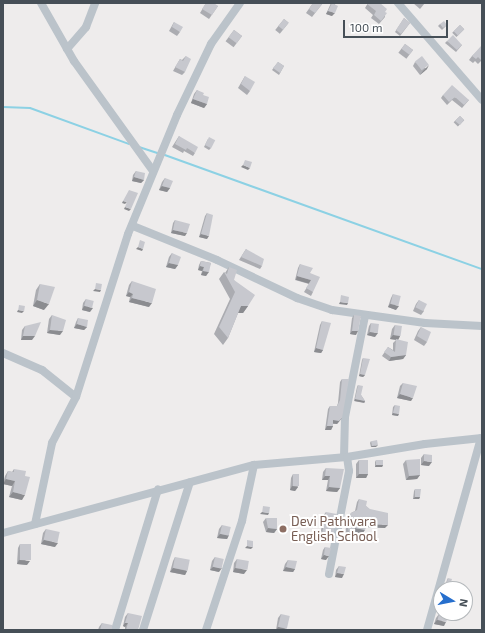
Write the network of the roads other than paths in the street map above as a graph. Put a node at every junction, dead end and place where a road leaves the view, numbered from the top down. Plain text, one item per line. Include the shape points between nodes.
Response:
1 (41, 3) edge
2 (95, 3) edge
3 (240, 3) edge
4 (398, 3) edge
5 (67, 49) junction
6 (482, 100) edge
7 (153, 170) junction
8 (133, 226) junction
9 (365, 316) junction
10 (482, 326) edge
11 (3, 353) edge
12 (76, 397) junction
13 (482, 438) edge
14 (346, 457) junction
15 (254, 465) junction
16 (190, 482) junction
17 (158, 489) junction
18 (35, 524) junction
19 (3, 533) edge
20 (329, 574) dead end
21 (115, 630) edge
22 (143, 630) edge
23 (206, 630) edge
24 (427, 630) edge

1 - 5 street
2 - 5 street via 86,27
3 - 7 street via 211,44
4 - 6 street
5 - 7 street
7 - 8 street
8 - 9 street via 218,260 297,298 332,310
8 - 12 street via 128,234
9 - 10 street
9 - 14 street via 345,417
11 - 12 street via 42,370
12 - 18 street via 52,443
13 - 14 street via 424,444
13 - 24 street
14 - 15 street
14 - 20 street via 349,471
15 - 16 street
15 - 23 street via 242,521
16 - 17 street
16 - 22 street
17 - 18 street
17 - 21 street
18 - 19 street

